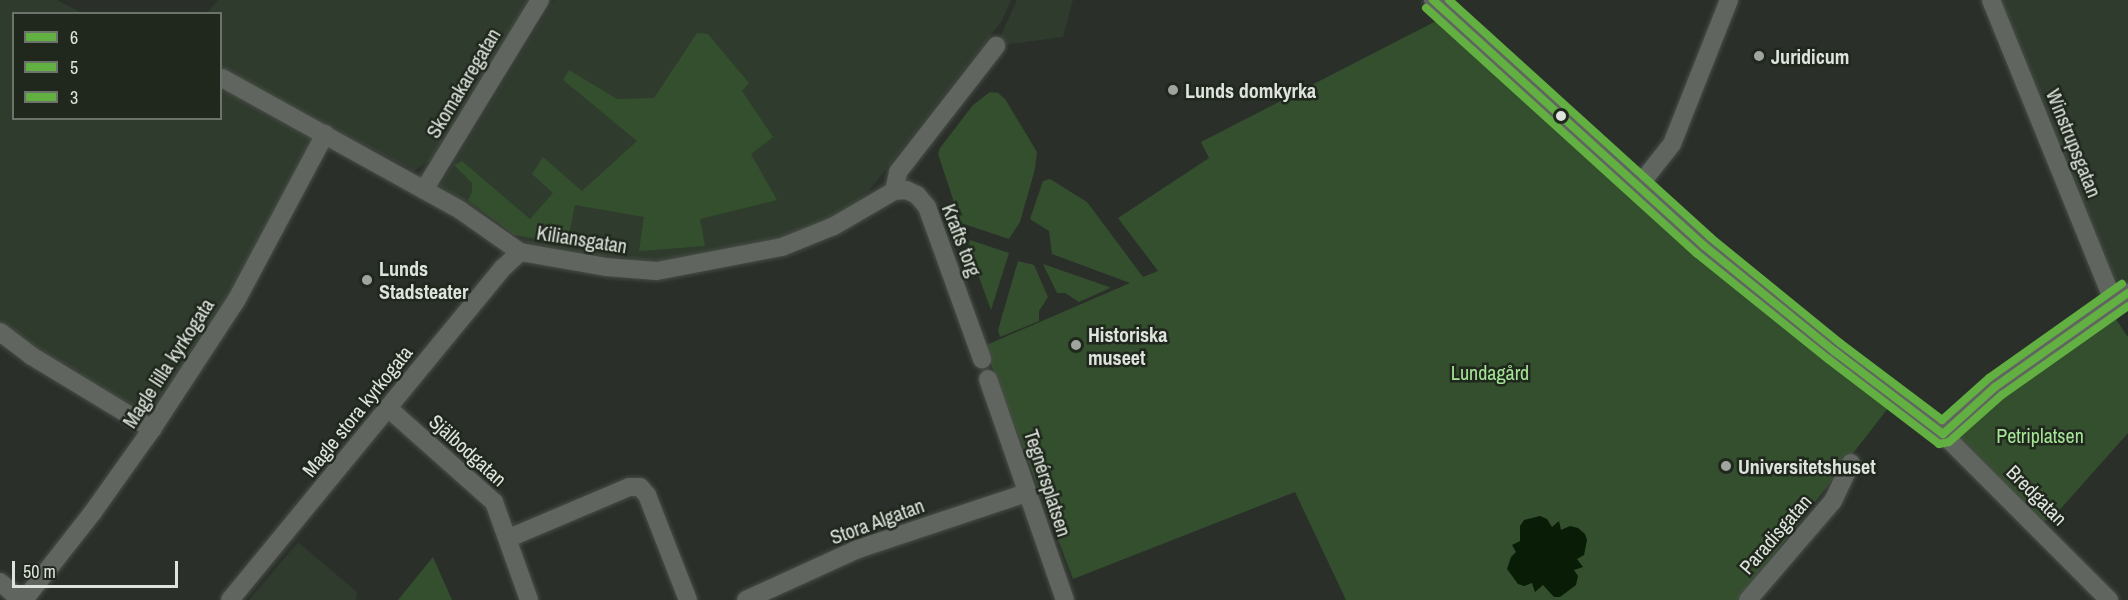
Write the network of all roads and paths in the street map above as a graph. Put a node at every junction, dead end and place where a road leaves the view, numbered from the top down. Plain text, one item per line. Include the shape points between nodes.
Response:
1 (540, 0) edge
2 (1433, 0) edge
3 (1729, 0) edge
4 (1991, 0) edge
5 (996, 46) dead end
6 (222, 78) dead end
7 (325, 134) junction
8 (1638, 188) junction
9 (424, 190) junction
10 (894, 191) junction
11 (520, 252) junction
12 (2121, 298) edge
13 (0, 332) edge
14 (982, 360) dead end
15 (988, 379) dead end
16 (388, 408) junction
17 (152, 429) junction
18 (1943, 434) junction
19 (1851, 463) dead end
20 (1026, 493) junction
21 (509, 538) junction
22 (0, 582) edge
23 (23, 600) edge
24 (230, 600) edge
25 (529, 600) edge
26 (688, 600) edge
27 (746, 600) edge
28 (1065, 600) edge
29 (1748, 600) edge
30 (2109, 600) edge

1 - 9 street, Skomakaregatan
2 - 8 street, Bredgatan
3 - 8 street via 1672,144
4 - 12 street, Winstrupsgatan
5 - 10 street via 898,172
6 - 7 street, Kiliansgatan
7 - 9 street, Kiliansgatan
7 - 17 street, Magle lilla kyrkogata via 237,299
8 - 18 street, Bredgatan via 1745,280
9 - 11 street, Kiliansgatan
10 - 11 street, Kiliansgatan via 834,226 782,247 657,272
10 - 14 street, Krafts torg via 906,190 917,195 927,207
11 - 16 street, Magle stora kyrkogata
12 - 18 street via 1995,387
13 - 17 street via 30,356
15 - 20 street, Tegnérsplatsen
16 - 21 street, Själbodgatan via 494,502
16 - 24 street, Magle stora kyrkogata
17 - 23 street, Magle lilla kyrkogata
18 - 30 street, Bredgatan
19 - 29 street, Paradisgatan via 1833,501
20 - 27 street, Stora Algatan via 858,549
20 - 28 street, Tegnérsplatsen
21 - 25 street, Själbodgatan
21 - 26 street via 629,487 640,487 647,495
22 - 23 street

